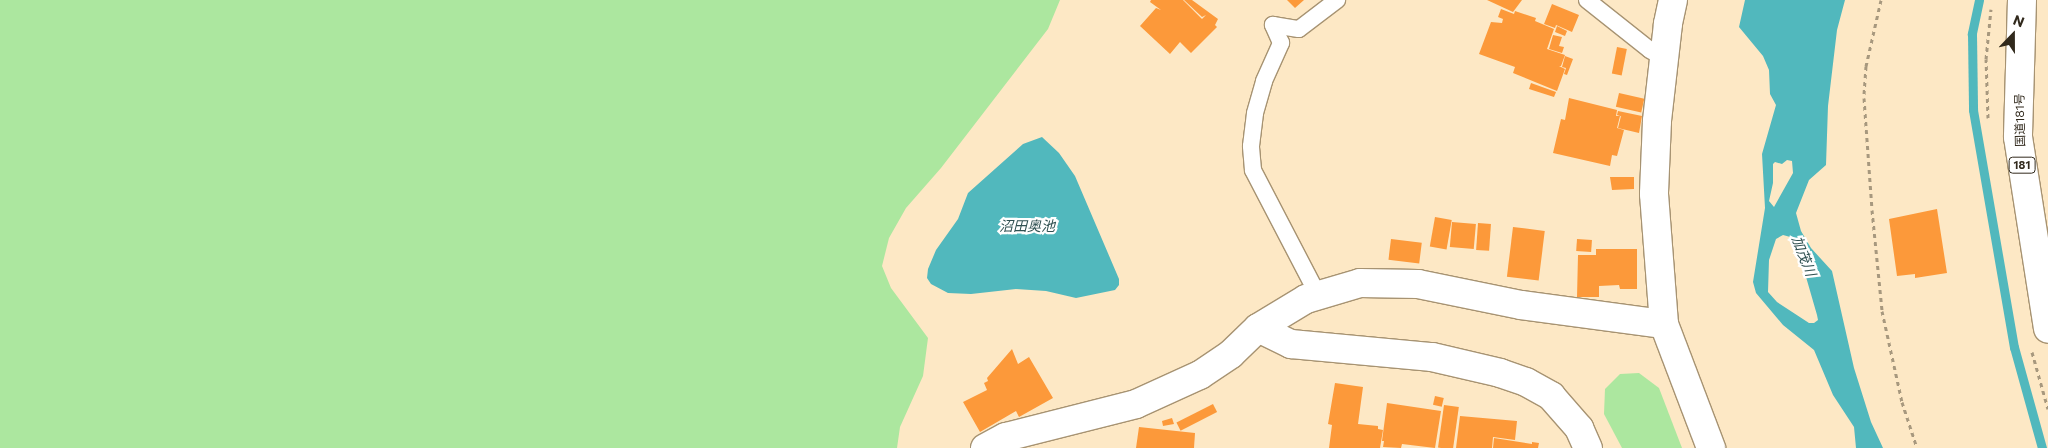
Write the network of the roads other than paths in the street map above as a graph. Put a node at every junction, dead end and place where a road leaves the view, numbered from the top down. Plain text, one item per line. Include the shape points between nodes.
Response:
1 (1337, 0) edge
2 (1587, 0) edge
3 (1673, 0) edge
4 (2022, 0) edge
5 (1664, 58) junction
6 (1318, 295) junction
7 (1664, 324) junction
8 (1258, 328) junction
9 (2048, 328) edge
10 (1003, 444) edge
11 (1588, 448) edge
12 (1711, 448) edge

1 - 6 lane via 1299,29 1273,25 1281,43 1264,80 1251,146 1253,170
2 - 5 lane
3 - 5 main road
4 - 9 main road, 国道181号 / 181 via 2018,137
5 - 7 main road via 1654,194
6 - 7 main road via 1360,283 1418,284 1521,305
6 - 8 main road
7 - 12 main road
8 - 10 main road via 1232,354 1200,375 1136,404
8 - 11 main road via 1291,344 1432,357 1526,382 1551,396 1579,428

